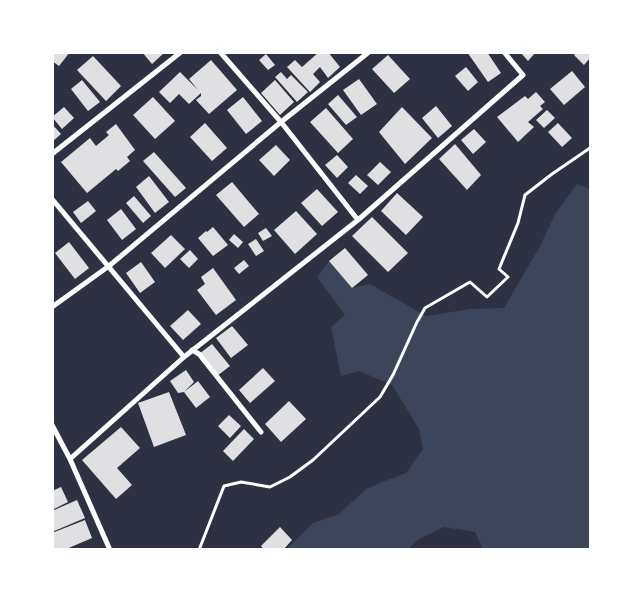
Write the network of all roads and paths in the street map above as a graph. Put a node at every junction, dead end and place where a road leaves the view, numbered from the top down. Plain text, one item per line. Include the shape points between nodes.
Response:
1 (182, 52) edge
2 (220, 52) edge
3 (369, 52) edge
4 (504, 52) edge
5 (281, 122) junction
6 (590, 148) edge
7 (52, 154) edge
8 (52, 199) edge
9 (358, 220) junction
10 (109, 266) junction
11 (52, 307) edge
12 (192, 350) junction
13 (184, 357) junction
14 (52, 425) edge
15 (262, 432) dead end
16 (70, 459) junction
17 (110, 550) edge
18 (200, 550) edge

1 - 7 street
2 - 5 street
3 - 5 street
4 - 9 street via 523,74
5 - 9 street
5 - 10 street
6 - 18 path via 525,195 518,224 499,269 508,277 487,297 470,282 425,308 380,397 313,460 290,477 270,487 241,482 224,486
8 - 10 street
9 - 12 street
10 - 11 street
10 - 13 street
12 - 13 street
12 - 15 street via 200,354
13 - 16 street
14 - 16 street
16 - 17 street

